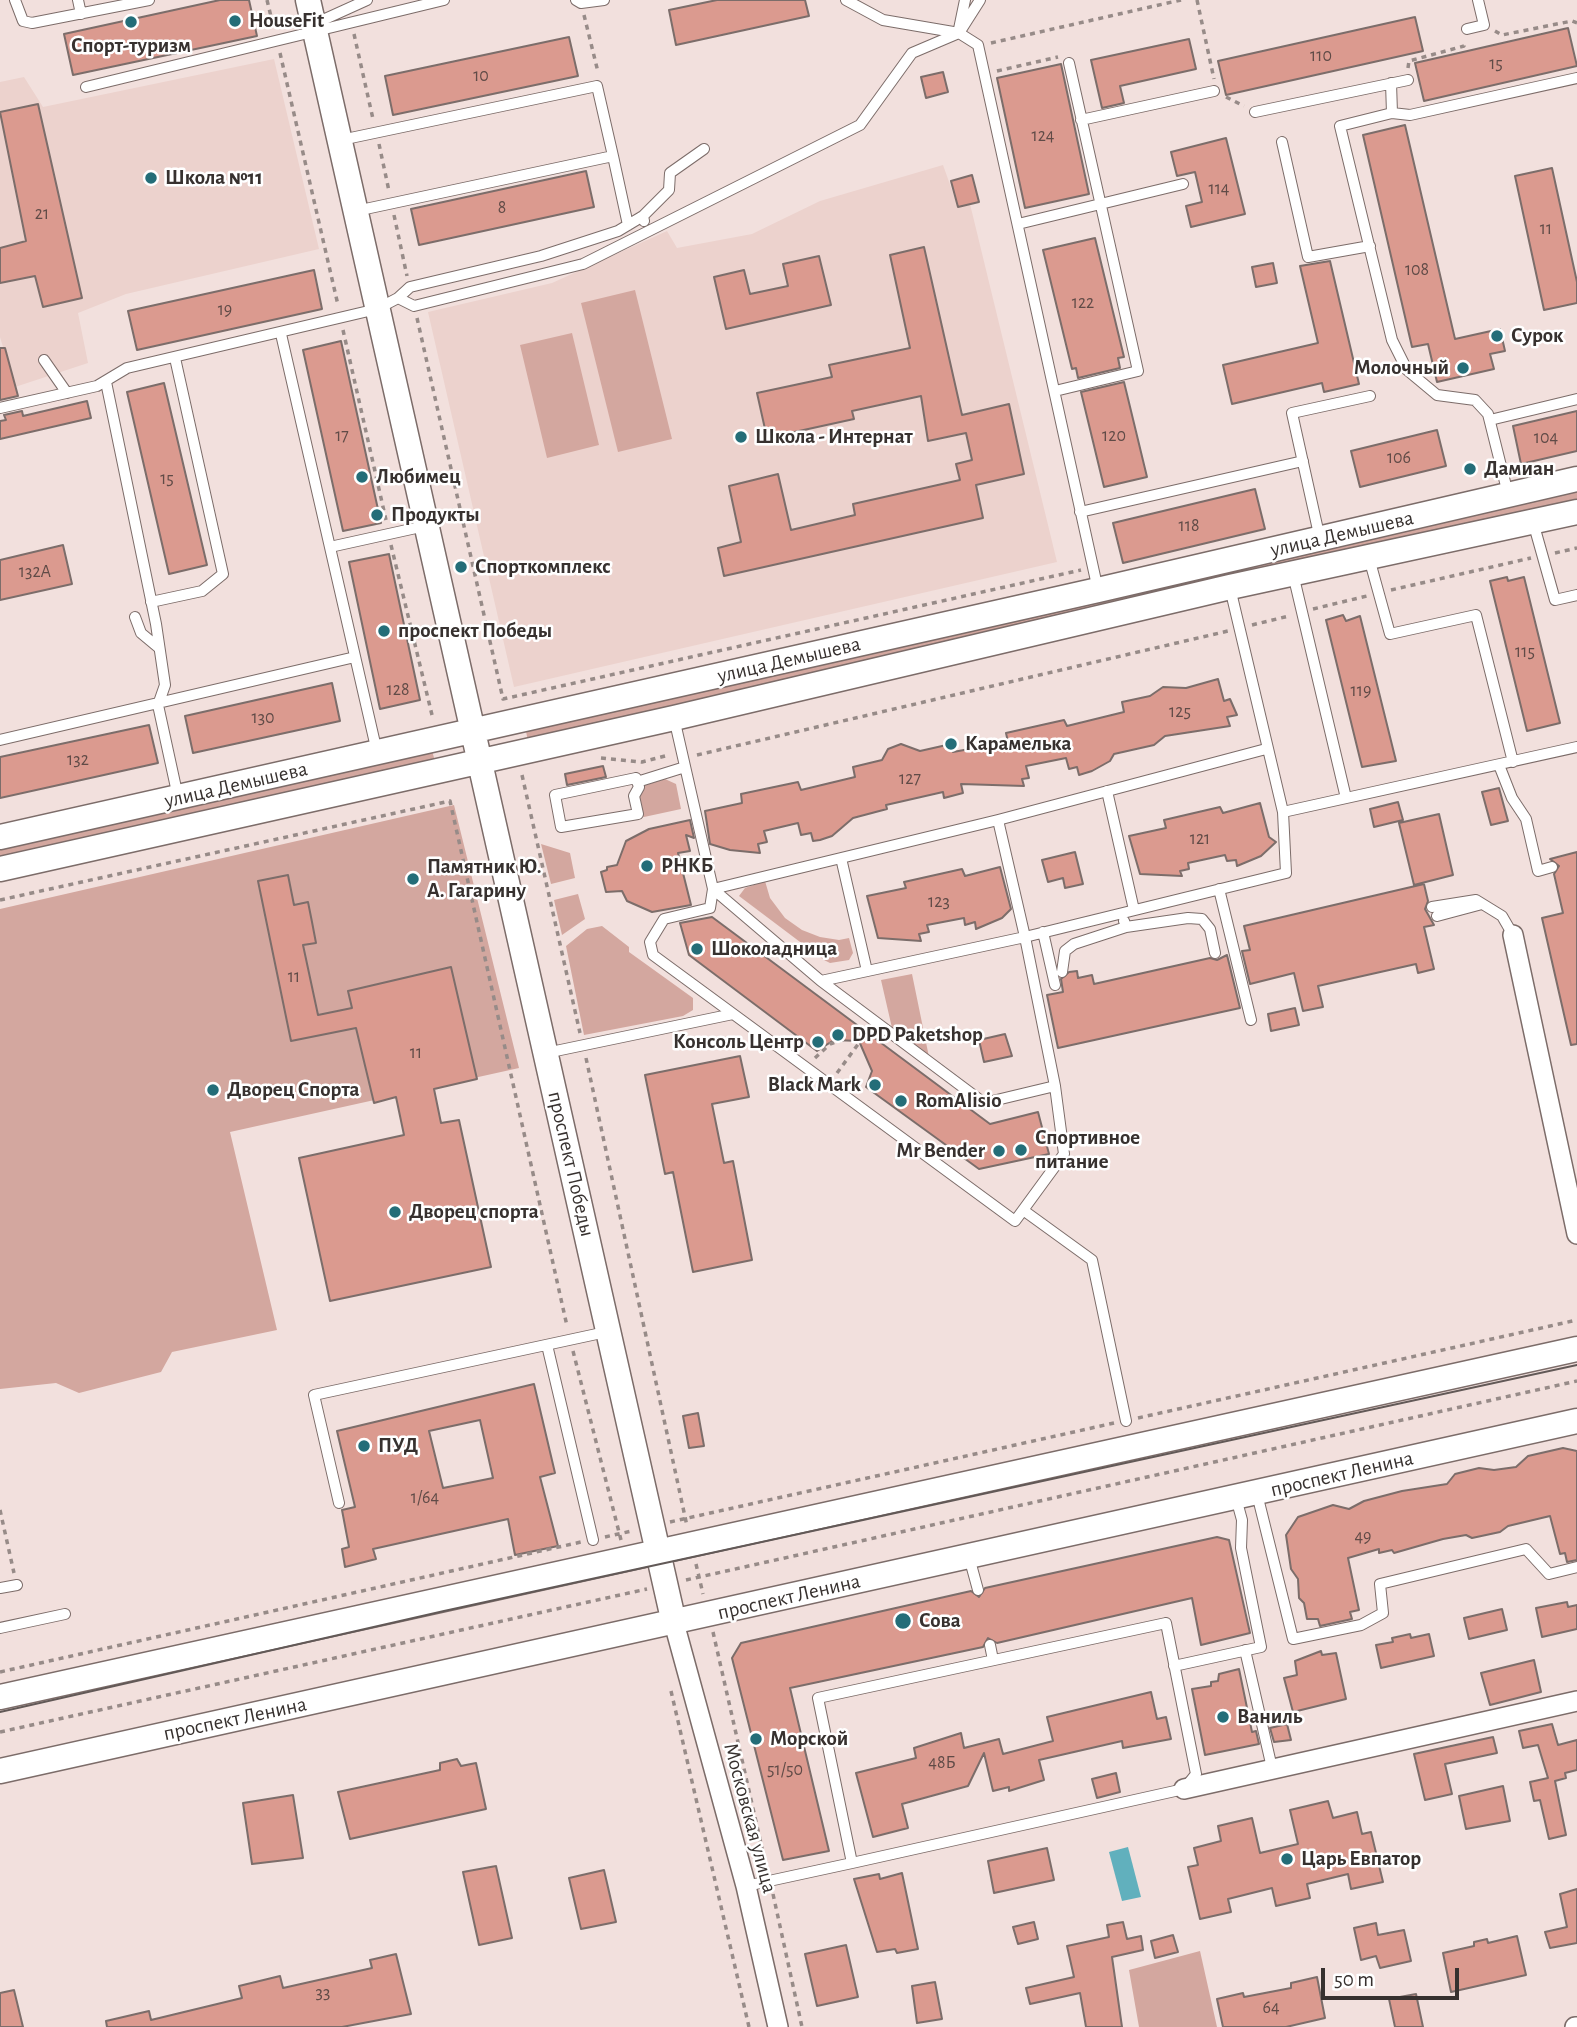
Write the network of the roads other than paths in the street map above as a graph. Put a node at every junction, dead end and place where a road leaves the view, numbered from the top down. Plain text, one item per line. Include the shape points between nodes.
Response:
1 (15, 0) edge
2 (78, 0) edge
3 (149, 0) edge
4 (367, 0) edge
5 (444, 0) edge
6 (604, 0) edge
7 (847, 0) edge
8 (965, 0) edge
9 (980, 0) edge
10 (1478, 0) edge
11 (579, 1) edge
12 (81, 14) junction
13 (313, 19) edge
14 (1467, 29) road end
15 (959, 33) junction
16 (1069, 63) road end
17 (1577, 78) edge
18 (1408, 80) road end
19 (1391, 83) junction
20 (86, 87) dead end
21 (1214, 91) road end
22 (1255, 112) road end
23 (1392, 113) junction
24 (1081, 120) junction
25 (340, 141) junction
26 (1282, 142) dead end
27 (704, 149) dead end
28 (613, 156) junction
29 (1183, 184) dead end
30 (1100, 206) junction
31 (356, 211) junction
32 (643, 216) junction
33 (1018, 224) junction
34 (628, 225) junction
35 (647, 232) junction
36 (1370, 246) junction
37 (388, 303) junction
38 (281, 334) junction
39 (175, 358) junction
40 (44, 360) dead end
41 (106, 382) junction
42 (1055, 391) junction
43 (68, 393) junction
44 (1370, 396) dead end
45 (1577, 399) edge
46 (0, 408) edge
47 (1490, 420) junction
48 (1303, 461) junction
49 (1577, 479) edge
50 (1508, 495) junction
51 (1080, 512) junction
52 (1577, 512) edge
53 (1533, 522) junction
54 (428, 525) junction
55 (1320, 539) junction
56 (330, 547) junction
57 (1369, 557) junction
58 (1293, 574) junction
59 (1096, 579) junction
60 (1230, 587) junction
61 (1577, 595) edge
62 (151, 602) junction
63 (135, 617) dead end
64 (159, 648) junction
65 (355, 657) junction
66 (158, 705) junction
67 (674, 718) junction
68 (476, 731) junction
69 (0, 740) edge
70 (1577, 747) edge
71 (1266, 749) junction
72 (378, 753) junction
73 (482, 762) junction
74 (684, 762) junction
75 (1513, 762) junction
76 (1499, 765) junction
77 (637, 782) junction
78 (1107, 791) junction
79 (178, 797) junction
80 (1346, 798) junction
81 (1283, 812) junction
82 (998, 820) junction
83 (0, 837) edge
84 (841, 858) junction
85 (1552, 867) dead end
86 (0, 869) edge
87 (713, 889) junction
88 (1219, 890) junction
89 (1134, 910) junction
90 (1434, 911) dead end
91 (1122, 913) junction
92 (1126, 926) junction
93 (1043, 932) junction
94 (1513, 935) joint
95 (1025, 937) junction
96 (1214, 953) dead end
97 (867, 971) junction
98 (1062, 971) dead end
99 (821, 981) junction
100 (1055, 985) dead end
101 (733, 1014) junction
102 (1251, 1020) dead end
103 (545, 1053) junction
104 (1055, 1086) junction
105 (1023, 1210) junction
106 (1577, 1234) edge
107 (610, 1331) junction
108 (547, 1345) junction
109 (1577, 1349) edge
110 (1126, 1420) road end
111 (1577, 1421) edge
112 (1246, 1495) junction
113 (339, 1503) dead end
114 (593, 1540) road end
115 (657, 1551) junction
116 (969, 1557) junction
117 (1577, 1567) edge
118 (17, 1585) road end
119 (0, 1588) edge
120 (978, 1590) dead end
121 (65, 1614) dead end
122 (665, 1625) junction
123 (0, 1628) edge
124 (990, 1645) dead end
125 (1245, 1650) junction
126 (993, 1660) junction
127 (1174, 1666) junction
128 (0, 1697) edge
129 (1577, 1701) edge
130 (1272, 1768) junction
131 (0, 1771) edge
132 (1184, 1789) junction
133 (852, 1863) junction
134 (746, 1886) junction
135 (778, 2027) edge

1 - 12 lane via 23,21 48,22
2 - 12 lane
3 - 12 lane
4 - 13 lane
5 - 13 lane via 352,24
6 - 11 lane
7 - 15 lane via 883,20
8 - 15 lane
9 - 15 lane
10 - 14 lane via 1484,25
13 - 20 lane via 277,42
13 - 25 street, проспект Победы
15 - 33 lane via 978,45
15 - 35 lane via 912,53 860,125
16 - 24 lane
17 - 23 lane via 1410,114
18 - 19 lane
19 - 22 lane
19 - 23 lane
21 - 24 lane
23 - 36 lane via 1340,125
24 - 30 lane
25 - 28 lane via 597,86
25 - 31 street, проспект Победы
26 - 36 lane via 1308,257
27 - 32 lane via 670,173 668,190
28 - 31 lane
28 - 34 lane
29 - 30 lane
30 - 33 lane
30 - 42 lane via 1138,371
31 - 37 street, проспект Победы
32 - 34 lane
32 - 35 lane
33 - 42 lane
34 - 37 lane via 541,256 410,287
35 - 37 lane via 583,264 414,306
36 - 47 lane via 1392,340 1407,370 1437,395 1475,400
37 - 38 lane
37 - 54 street, проспект Победы
38 - 39 lane
38 - 56 lane
39 - 41 lane via 127,368
39 - 62 lane via 223,574 202,591
40 - 43 lane
41 - 43 lane
41 - 62 lane
42 - 51 lane
43 - 46 lane
44 - 48 lane via 1292,413
45 - 47 lane
47 - 50 lane
48 - 51 lane
48 - 55 lane
49 - 50 street, улица Демышева
50 - 55 street, улица Демышева
51 - 59 lane
52 - 53 street, улица Демышева
53 - 57 street, улица Демышева
53 - 61 lane via 1555,600
54 - 56 lane
54 - 68 street, проспект Победы
55 - 59 street, улица Демышева
56 - 65 lane
57 - 58 street, улица Демышева
57 - 75 lane via 1390,634 1476,615
58 - 60 street, улица Демышева
58 - 80 lane
59 - 68 street, улица Демышева
60 - 67 street, улица Демышева
60 - 71 lane
62 - 64 lane
63 - 64 lane via 141,633
64 - 66 lane via 165,685
65 - 66 lane
65 - 72 lane
66 - 69 lane
66 - 79 lane
67 - 73 street, улица Демышева
67 - 74 lane
68 - 72 street, улица Демышева
68 - 73 street, проспект Победы
70 - 75 lane
71 - 78 lane
71 - 81 lane
72 - 79 street, улица Демышева
73 - 86 street, улица Демышева
73 - 103 street, проспект Победы
74 - 77 lane
74 - 87 lane
75 - 76 lane
76 - 80 lane
76 - 85 lane via 1526,819 1538,871
77 - 77 lane via 636,778 555,795 561,827 638,814
78 - 82 lane
78 - 89 lane
79 - 83 street, улица Демышева
80 - 81 lane
81 - 88 lane via 1286,873
82 - 84 lane
82 - 95 lane
84 - 87 lane
84 - 97 lane
87 - 99 lane
87 - 101 lane via 710,908 664,919 650,942 653,955
88 - 89 lane
88 - 102 lane
89 - 91 lane
90 - 94 lane via 1483,904 1502,916
91 - 92 lane
91 - 93 lane
92 - 96 lane via 1202,919 1210,929
92 - 98 lane via 1074,944 1065,951
93 - 95 lane
93 - 100 lane
94 - 106 street
95 - 97 lane
95 - 104 lane
97 - 99 lane
99 - 104 lane via 985,1103
101 - 103 lane
101 - 105 lane via 1015,1221
103 - 107 street, проспект Победы
104 - 105 lane via 1064,1154
105 - 110 lane via 1092,1259
107 - 108 lane
107 - 115 street, проспект Победы
108 - 113 lane via 314,1395
108 - 114 lane
109 - 115 street
111 - 112 street, проспект Ленина
112 - 116 street, проспект Ленина
112 - 117 lane via 1293,1639 1361,1625 1382,1613 1380,1584 1526,1549 1549,1574
112 - 125 lane via 1241,1548 1261,1647
115 - 122 street, проспект Победы via 656,1587
115 - 128 street
116 - 120 lane
116 - 122 street, проспект Ленина
118 - 119 lane
121 - 123 lane
122 - 131 street, проспект Ленина
122 - 134 street, Московская улица
124 - 126 lane
125 - 127 lane
125 - 130 lane
126 - 127 lane via 1166,1623
126 - 133 lane via 818,1698
127 - 132 lane via 1196,1774
129 - 130 street
130 - 132 street
132 - 133 lane
133 - 134 lane
134 - 135 street, Московская улица

